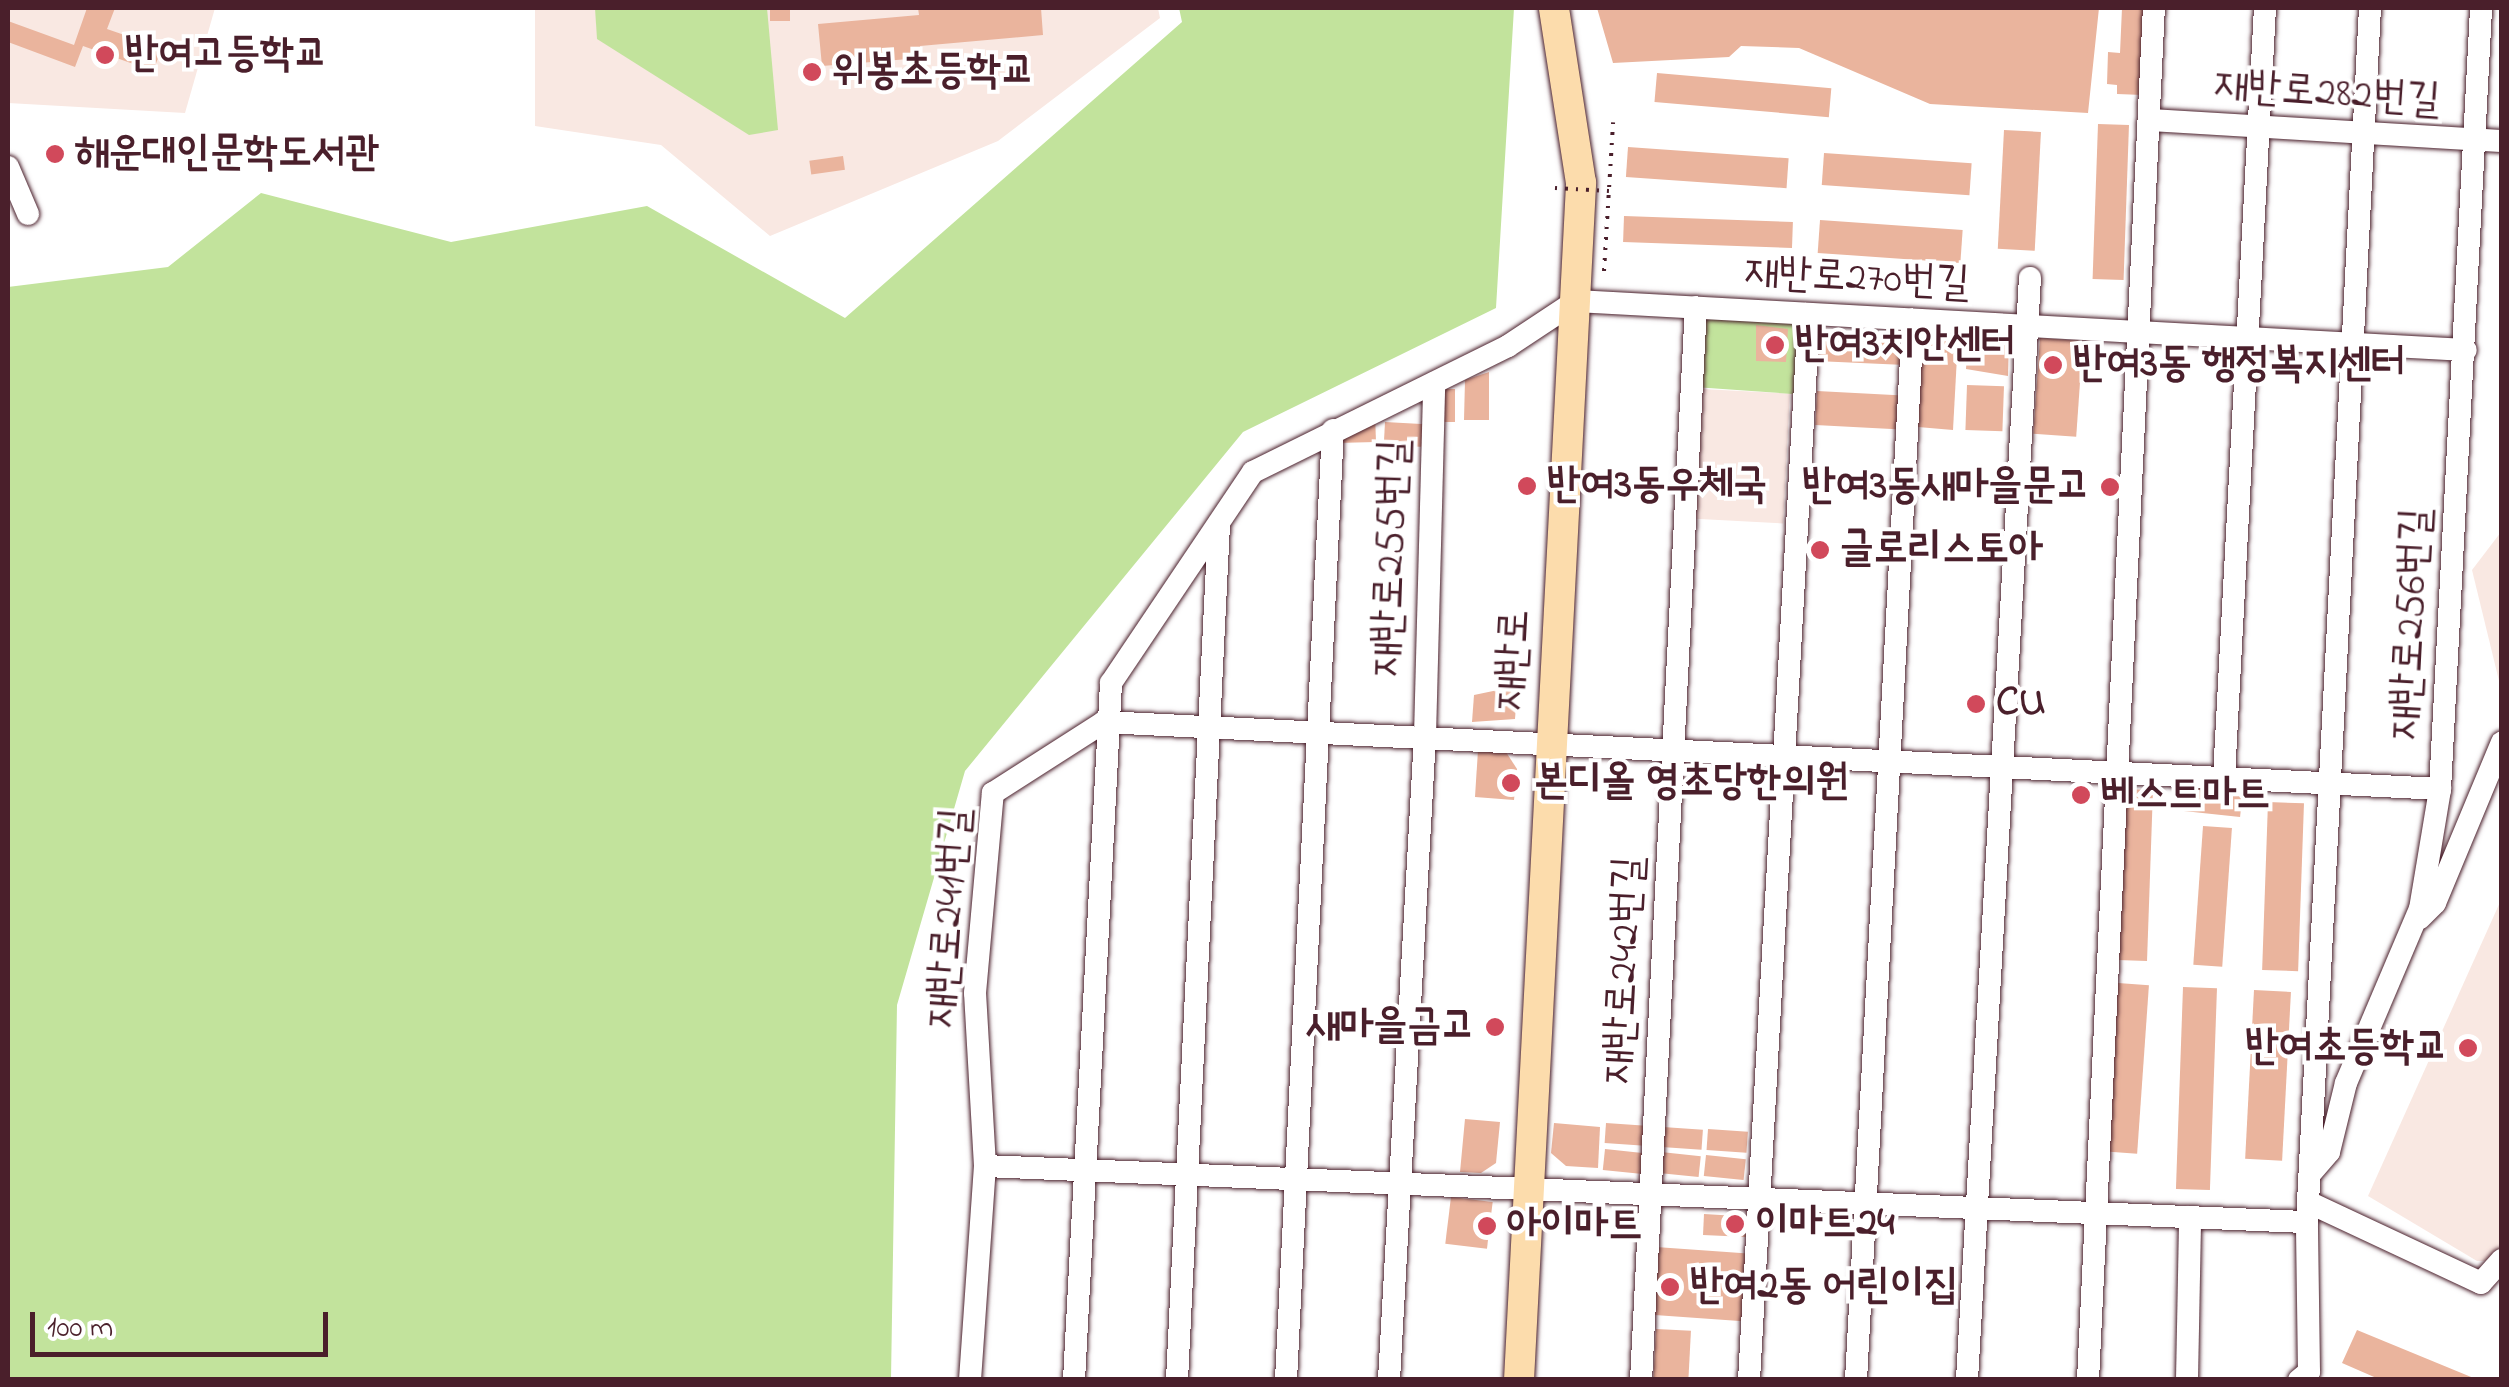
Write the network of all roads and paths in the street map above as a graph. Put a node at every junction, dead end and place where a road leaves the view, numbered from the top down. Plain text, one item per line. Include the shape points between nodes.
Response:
1 (1554, 8) edge
2 (2154, 8) edge
3 (2265, 8) edge
4 (2370, 8) edge
5 (2481, 8) edge
6 (2148, 120) junction
7 (1614, 122) dead end
8 (2260, 128) junction
9 (2362, 134) junction
10 (2476, 141) junction
11 (2502, 141) edge
12 (8, 166) edge
13 (1554, 188) dead end
14 (1608, 191) junction
15 (28, 214) dead end
16 (1604, 271) dead end
17 (2030, 278) dead end
18 (1576, 301) junction
19 (1696, 307) junction
20 (1809, 314) junction
21 (1913, 320) junction
22 (2027, 326) junction
23 (2133, 332) junction
24 (2247, 338) junction
25 (2350, 344) junction
26 (2466, 350) junction
27 (1434, 383) junction
28 (1334, 430) junction
29 (1219, 522) junction
30 (1104, 722) junction
31 (1210, 727) junction
32 (1322, 732) junction
33 (1425, 736) junction
34 (1552, 741) junction
35 (2502, 742) edge
36 (1674, 748) junction
37 (1786, 754) junction
38 (1890, 760) junction
39 (2006, 766) junction
40 (2114, 772) junction
41 (2224, 778) junction
42 (2328, 783) junction
43 (2440, 789) junction
44 (2414, 923) junction
45 (985, 1166) junction
46 (1086, 1171) junction
47 (2310, 1174) junction
48 (1187, 1175) junction
49 (1296, 1180) junction
50 (1397, 1184) junction
51 (1530, 1190) junction
52 (1651, 1195) junction
53 (1762, 1200) junction
54 (1867, 1204) junction
55 (1980, 1209) junction
56 (2308, 1212) junction
57 (2094, 1214) junction
58 (2190, 1217) junction
59 (2502, 1260) edge
60 (970, 1380) edge
61 (1074, 1380) edge
62 (1177, 1380) edge
63 (1286, 1380) edge
64 (1389, 1380) edge
65 (1519, 1380) edge
66 (1641, 1380) edge
67 (1750, 1380) edge
68 (1856, 1380) edge
69 (1967, 1380) edge
70 (2088, 1380) edge
71 (2188, 1380) edge
72 (2299, 1380) edge

1 - 18 main road, 재반로 via 1564,30 1581,182
2 - 6 street
3 - 8 street
4 - 9 street
5 - 10 street
6 - 8 street, 재반로282번길
6 - 23 street
7 - 14 path
8 - 9 street, 재반로282번길
8 - 24 street
9 - 10 street, 재반로282번길
9 - 25 street
10 - 11 street, 재반로282번길
10 - 26 street
12 - 15 street
13 - 14 path, bridge
14 - 16 path
17 - 22 street
18 - 19 street, 재반로270번길
18 - 27 street, 재반로255번길
18 - 34 main road, 재반로
19 - 20 street, 재반로270번길
19 - 36 street
20 - 21 street, 재반로270번길
20 - 37 street
21 - 22 street, 재반로270번길
21 - 38 street
22 - 23 street, 재반로270번길
22 - 39 street
23 - 24 street, 재반로270번길
23 - 40 street
24 - 25 street, 재반로270번길
24 - 41 street
25 - 26 street, 재반로270번길
25 - 42 street, 재반로256번길
26 - 43 street, 재반로256번길
27 - 28 street, 재반로255번길
27 - 33 street, 재반로255번길
28 - 29 street, 재반로255번길 via 1253,472
28 - 32 street, 재반로255번길
29 - 30 street, 재반로255번길 via 1111,683
29 - 31 street
30 - 31 street, 재반로255번길
30 - 45 street, 재반로241번길 via 993,793 975,993
30 - 46 street
31 - 32 street, 재반로255번길
31 - 48 street
32 - 33 street, 재반로255번길
32 - 49 street
33 - 34 street, 재반로255번길
33 - 50 street
34 - 36 street, 재반로256번길
34 - 51 main road, 재반로
35 - 44 street via 2435,903
36 - 37 street, 재반로256번길
36 - 52 street, 재반로242번길
37 - 38 street, 재반로256번길
37 - 53 street
38 - 39 street, 재반로256번길
38 - 54 street
39 - 40 street, 재반로256번길
39 - 55 street
40 - 41 street, 재반로256번길
40 - 57 street
41 - 42 street, 재반로256번길
42 - 43 street, 재반로256번길
42 - 47 street
43 - 44 street
44 - 47 street via 2346,1083 2329,1152
45 - 46 street
45 - 60 street
46 - 48 street
46 - 61 street
47 - 56 street
48 - 49 street
48 - 62 street
49 - 50 street
49 - 63 street
50 - 51 street
50 - 64 street
51 - 52 street
51 - 65 main road, 재반로
52 - 53 street
52 - 66 street, 재반로242번길
53 - 54 street
53 - 67 street
54 - 55 street
54 - 68 street
55 - 57 street
55 - 69 street
56 - 58 street
56 - 59 street via 2481,1282
56 - 72 street via 2309,1372
57 - 58 street
57 - 70 street
58 - 71 street

